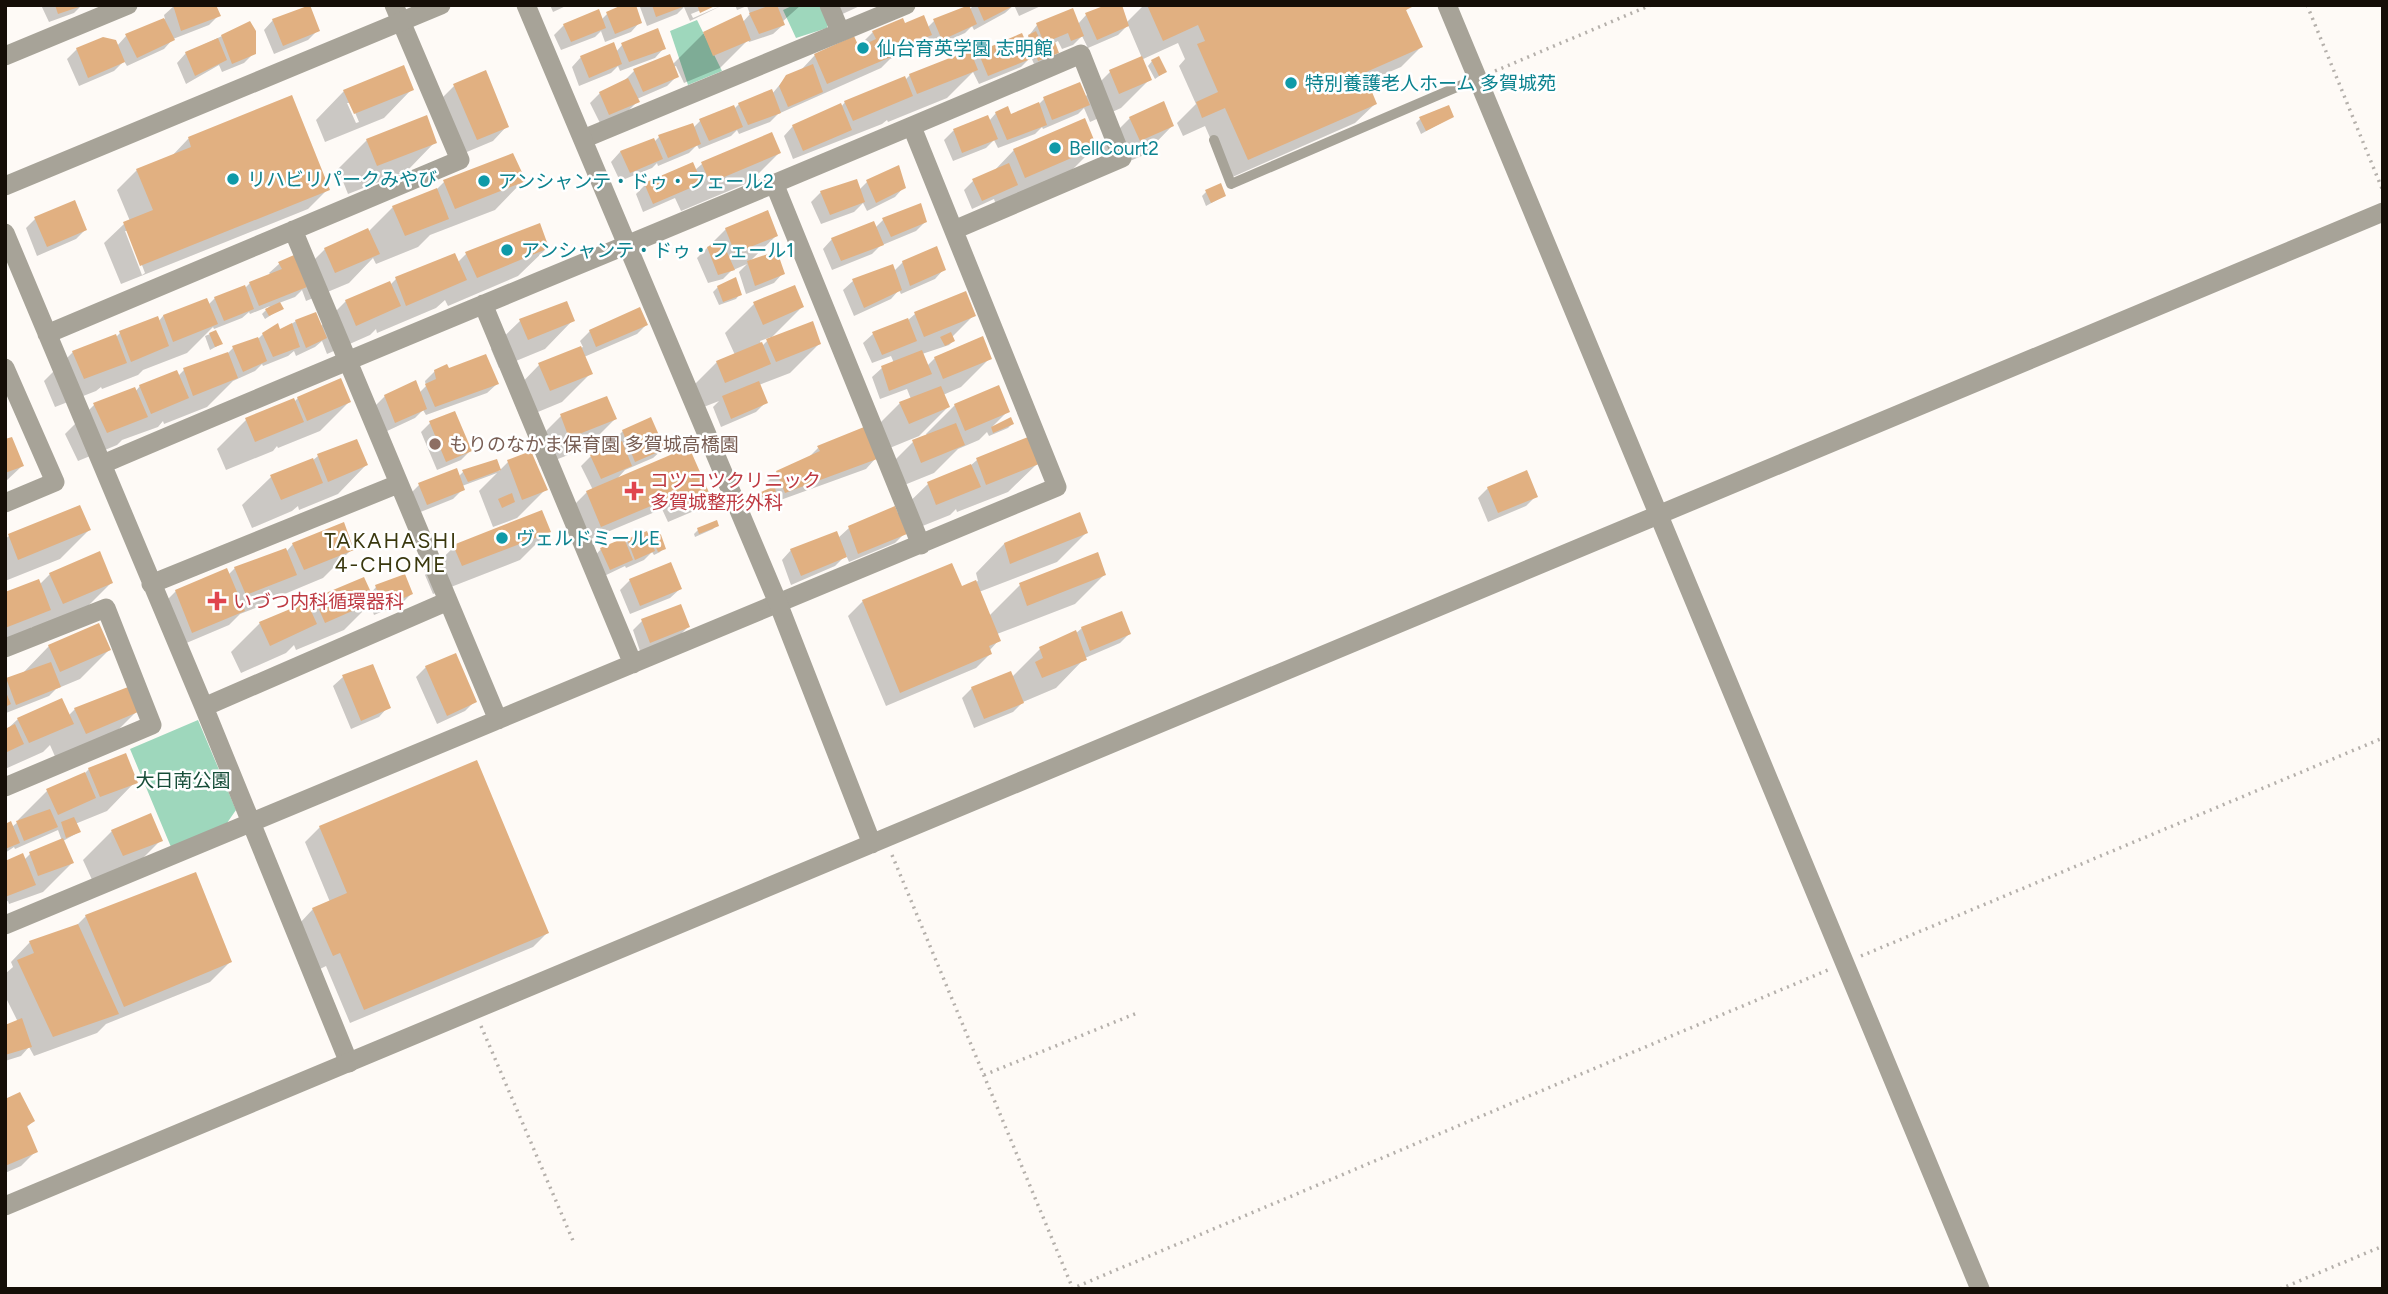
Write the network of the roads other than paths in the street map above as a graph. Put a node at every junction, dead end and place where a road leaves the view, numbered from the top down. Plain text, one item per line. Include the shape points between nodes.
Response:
1 (128, 5) edge
2 (441, 5) edge
3 (526, 5) edge
4 (829, 5) edge
5 (905, 5) edge
6 (1447, 5) edge
7 (398, 14) edge
8 (840, 31) junction
9 (5, 56) edge
10 (1479, 77) junction
11 (912, 127) junction
12 (583, 139) junction
13 (1214, 140) dead end
14 (775, 183) junction
15 (5, 186) edge
16 (2383, 212) edge
17 (293, 230) junction
18 (954, 230) junction
19 (5, 233) edge
20 (626, 245) junction
21 (483, 304) junction
22 (47, 334) junction
23 (346, 360) junction
24 (5, 368) edge
25 (103, 464) junction
26 (398, 484) junction
27 (5, 503) edge
28 (1660, 516) junction
29 (921, 545) junction
30 (151, 584) junction
31 (448, 601) junction
32 (778, 603) junction
33 (5, 648) edge
34 (633, 664) junction
35 (204, 707) junction
36 (498, 720) junction
37 (5, 787) edge
38 (251, 824) junction
39 (879, 841) junction
40 (5, 925) edge
41 (349, 1063) junction
42 (5, 1206) edge
43 (1980, 1289) edge

1 - 9 street
2 - 7 street
3 - 12 street
4 - 8 street
5 - 8 street
6 - 10 street
7 - 15 street
7 - 17 street via 460,160
8 - 12 street
10 - 13 lane via 1231,184
10 - 28 street
11 - 14 street
11 - 18 street
11 - 18 street via 1081,54 1122,158
12 - 20 street
14 - 20 street
14 - 29 street
16 - 28 street
17 - 22 street
17 - 23 street
18 - 29 street via 1057,487
19 - 22 street
20 - 21 street
20 - 32 street
21 - 23 street
21 - 34 street
22 - 25 street
23 - 25 street
23 - 26 street
24 - 27 street via 55,482
25 - 30 street
26 - 30 street
26 - 31 street
28 - 39 street
28 - 43 street
29 - 32 street
30 - 35 street
31 - 35 street
31 - 36 street
32 - 34 street
32 - 39 street
33 - 37 street via 106,608 152,725
34 - 36 street
35 - 38 street
36 - 38 street
38 - 40 street
38 - 41 street
39 - 41 street
41 - 42 street

